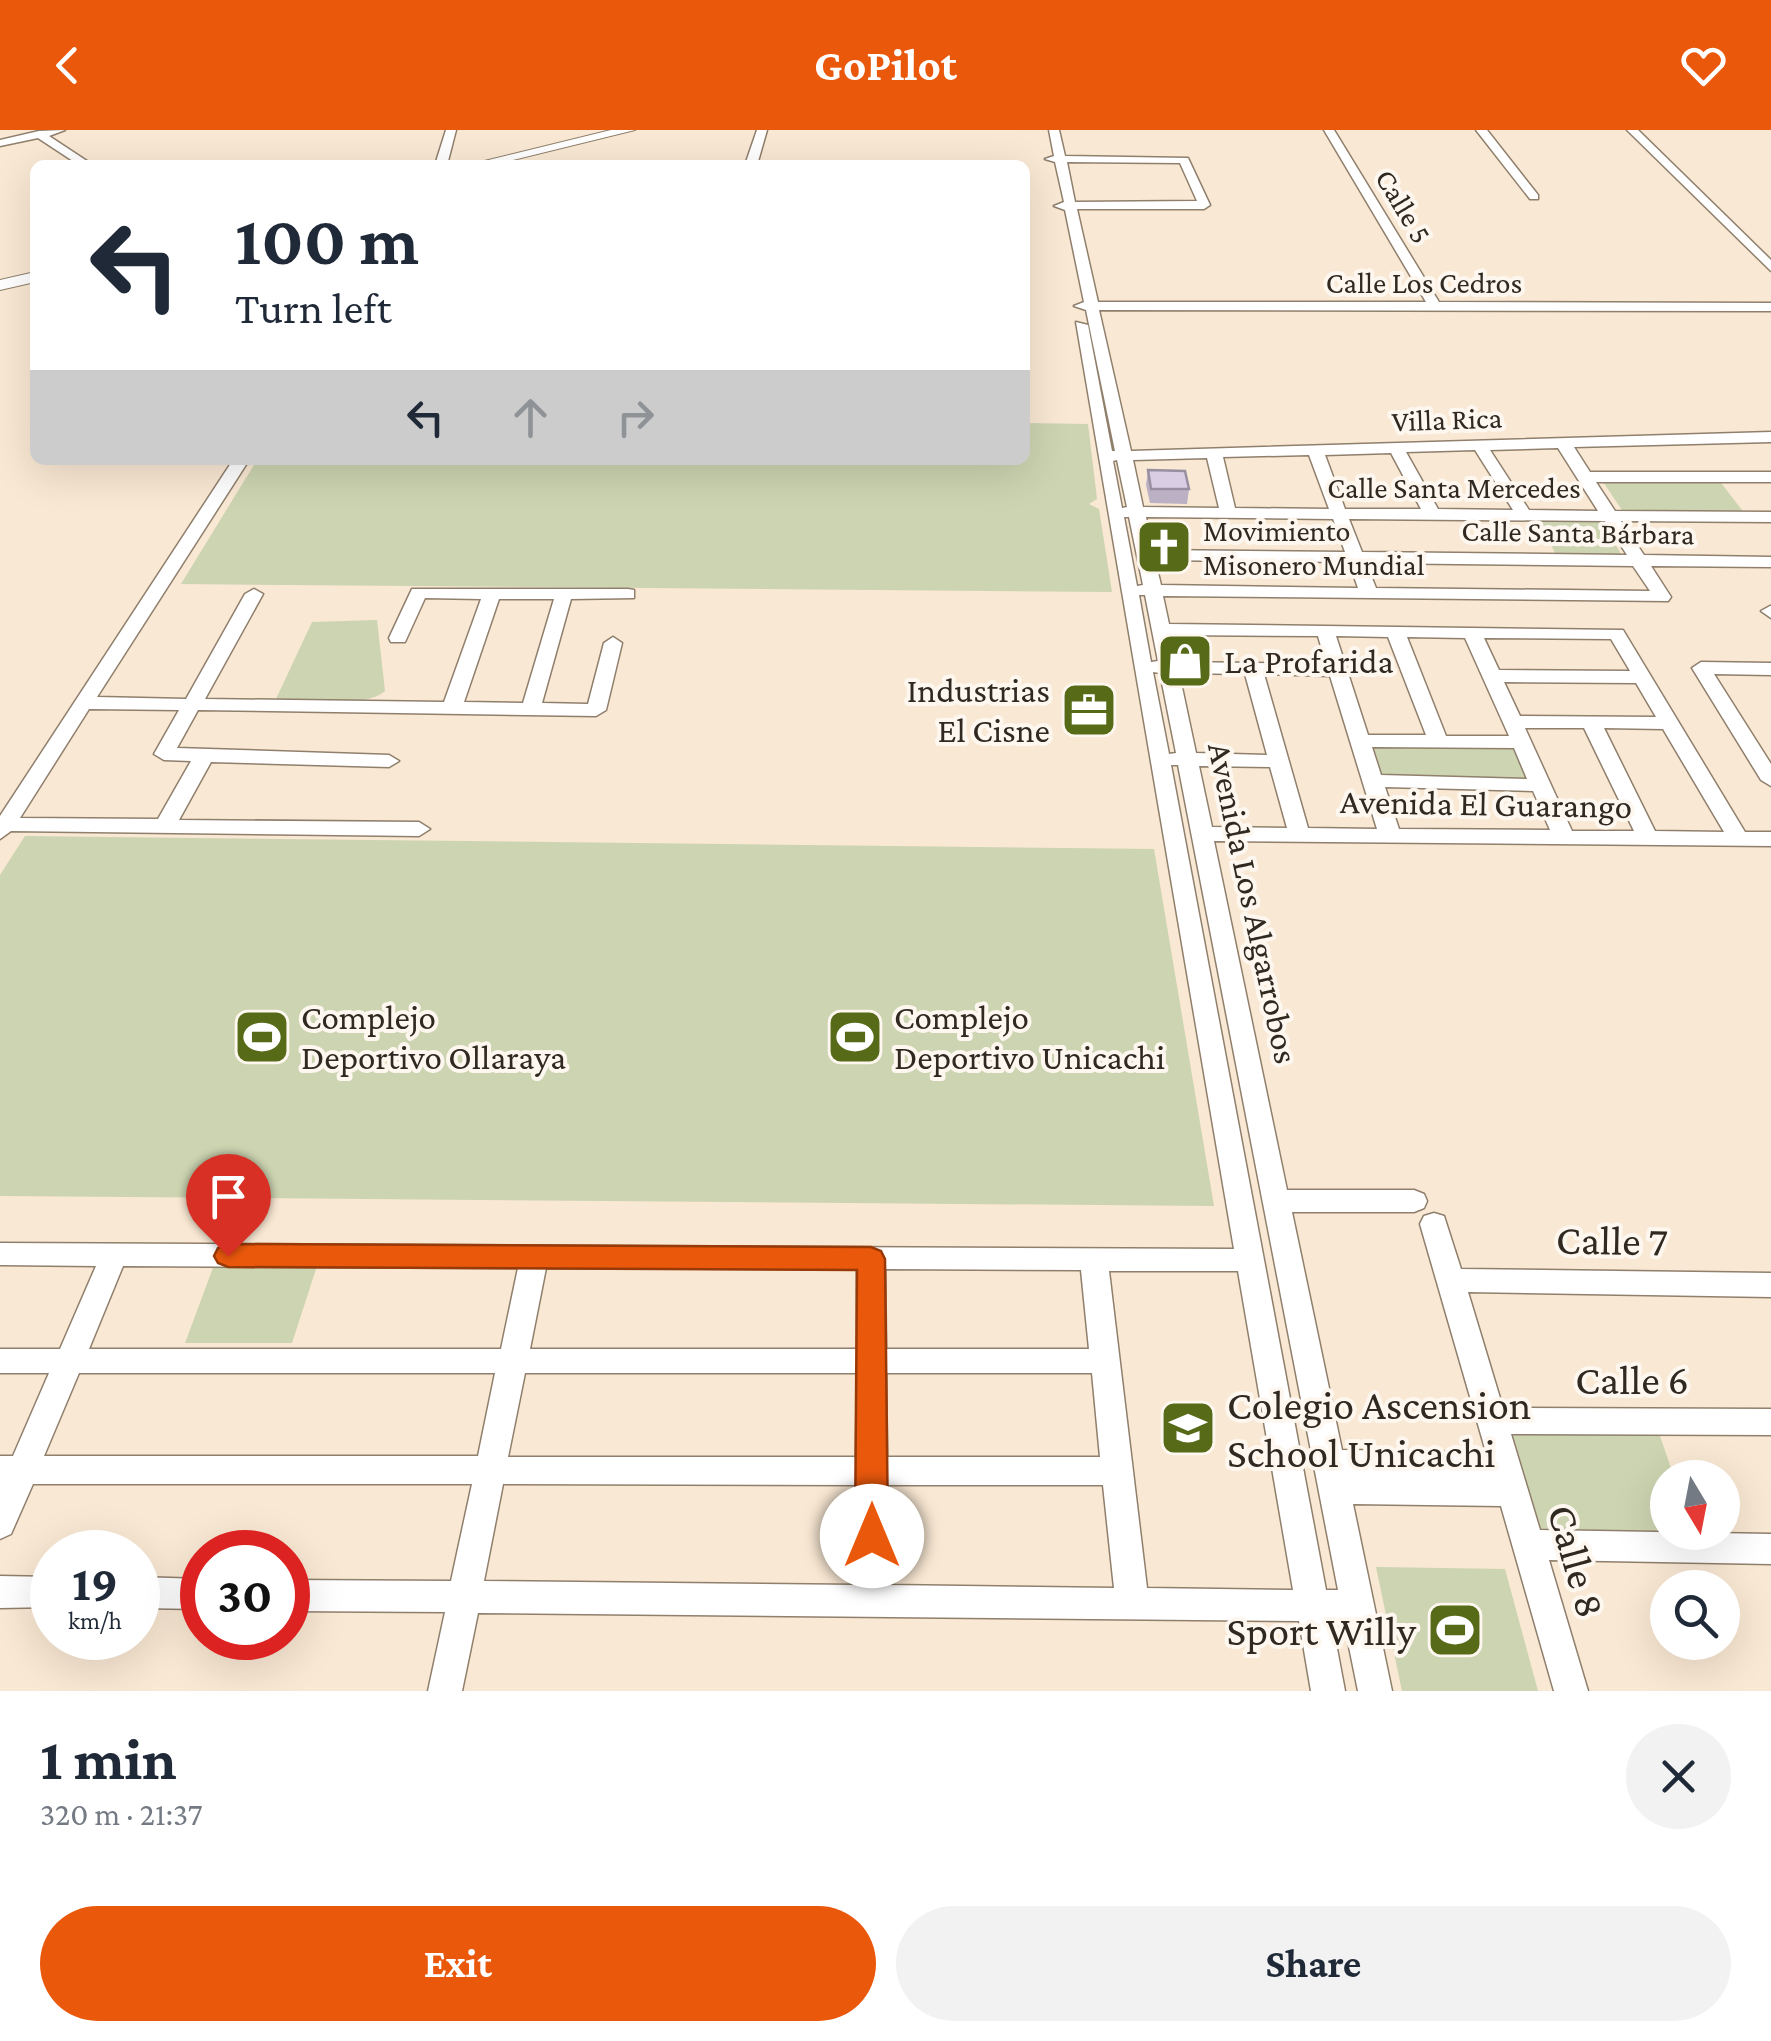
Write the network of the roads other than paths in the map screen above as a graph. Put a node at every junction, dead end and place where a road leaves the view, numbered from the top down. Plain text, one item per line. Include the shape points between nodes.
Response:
1 (60, 130) edge
2 (451, 130) edge
3 (628, 130) edge
4 (641, 130) edge
5 (762, 130) edge
6 (1046, 130) edge
7 (1054, 130) edge
8 (1329, 130) edge
9 (1481, 130) edge
10 (1632, 130) edge
11 (40, 134) junction
12 (0, 142) edge
13 (1056, 159) junction
14 (79, 160) edge
15 (442, 160) edge
16 (497, 160) edge
17 (518, 160) edge
18 (753, 160) edge
19 (1534, 197) dead end
20 (1065, 206) junction
21 (1771, 267) edge
22 (30, 275) edge
23 (0, 282) edge
24 (1084, 306) junction
25 (1435, 307) junction
26 (1771, 308) edge
27 (1771, 437) edge
28 (1563, 443) junction
29 (1479, 445) junction
30 (1396, 448) junction
31 (1315, 450) junction
32 (1214, 452) junction
33 (1114, 456) junction
34 (239, 465) edge
35 (1584, 477) junction
36 (1771, 477) edge
37 (1125, 512) junction
38 (1228, 513) junction
39 (1339, 514) junction
40 (1432, 514) junction
41 (1524, 515) junction
42 (1610, 516) junction
43 (1771, 517) edge
44 (1145, 556) junction
45 (1356, 557) junction
46 (1639, 560) junction
47 (1771, 562) edge
48 (1128, 590) junction
49 (1152, 590) junction
50 (1369, 593) junction
51 (254, 594) dead end
52 (492, 594) junction
53 (564, 594) junction
54 (628, 594) dead end
55 (1160, 629) junction
56 (1325, 630) junction
57 (1396, 631) junction
58 (1472, 632) junction
59 (398, 638) dead end
60 (612, 643) dead end
61 (1142, 667) junction
62 (1168, 668) junction
63 (1253, 669) junction
64 (1771, 669) edge
65 (1338, 670) junction
66 (1492, 676) junction
67 (1642, 678) junction
68 (84, 703) junction
69 (190, 704) junction
70 (452, 708) junction
71 (530, 709) junction
72 (1512, 722) junction
73 (1591, 722) junction
74 (1670, 723) junction
75 (1360, 741) junction
76 (1438, 742) junction
77 (1521, 742) junction
78 (203, 758) junction
79 (1159, 759) junction
80 (1185, 760) junction
81 (1278, 760) junction
82 (389, 761) dead end
83 (1771, 780) edge
84 (1373, 781) junction
85 (1540, 785) junction
86 (2, 826) edge
87 (165, 826) junction
88 (419, 829) dead end
89 (1189, 834) junction
90 (1299, 834) junction
91 (1390, 835) junction
92 (1564, 837) junction
93 (1648, 838) junction
94 (1738, 838) junction
95 (1771, 839) edge
96 (1276, 1201) junction
97 (0, 1254) edge
98 (114, 1255) junction
99 (534, 1257) junction
100 (871, 1259) junction
101 (1094, 1260) junction
102 (1250, 1260) junction
103 (1451, 1280) junction
104 (1771, 1285) edge
105 (0, 1360) edge
106 (69, 1360) junction
107 (512, 1361) junction
108 (871, 1361) junction
109 (1105, 1361) junction
110 (1492, 1421) junction
111 (1771, 1422) edge
112 (11, 1470) edge
113 (490, 1470) junction
114 (871, 1470) junction
115 (1117, 1470) junction
116 (1332, 1477) junction
117 (1509, 1479) junction
118 (0, 1524) edge
119 (1528, 1546) junction
120 (1771, 1549) edge
121 (0, 1592) edge
122 (30, 1592) edge
123 (310, 1595) edge
124 (464, 1597) junction
125 (872, 1601) junction
126 (1132, 1604) junction
127 (1313, 1606) junction
128 (1358, 1606) junction
129 (445, 1691) edge
130 (1328, 1691) edge
131 (1376, 1691) edge
132 (1571, 1691) edge

1 - 11 street
2 - 15 street
3 - 16 main road
4 - 17 main road
5 - 18 street
6 - 13 street, Avenida Los Algarrobos
7 - 13 street, Avenida Los Algarrobos
8 - 25 street, Calle 5
9 - 19 street
10 - 21 street
11 - 12 street
11 - 14 street
13 - 20 street, Avenida Los Algarrobos
13 - 20 street via 1184,160 1204,205
20 - 24 street, Avenida Los Algarrobos
22 - 23 main road
24 - 25 street, Calle Los Cedros
24 - 33 street, Avenida Los Algarrobos
25 - 26 street, Calle Los Cedros
27 - 28 street, Villa Rica
28 - 29 street, Villa Rica
28 - 35 street
29 - 30 street, Villa Rica
29 - 41 street
30 - 31 street, Villa Rica
30 - 40 street
31 - 32 street, Villa Rica
31 - 39 street
32 - 33 street, Villa Rica
32 - 38 street
33 - 37 street, Avenida Los Algarrobos
34 - 68 street
35 - 36 street
35 - 42 street
37 - 38 street, Calle Santa Mercedes
37 - 44 street, Avenida Los Algarrobos
37 - 48 street, Avenida Los Algarrobos
38 - 39 street, Calle Santa Mercedes
39 - 40 street, Calle Santa Mercedes
39 - 45 street
40 - 41 street, Calle Santa Mercedes
41 - 42 street, Calle Santa Mercedes
42 - 43 street, Calle Santa Mercedes
42 - 46 street
44 - 45 street, Calle Santa Bárbara
44 - 49 street, Avenida Los Algarrobos
45 - 46 street, Calle Santa Bárbara
45 - 50 street
46 - 47 street, Calle Santa Bárbara
46 - 50 street via 1662,597
48 - 49 street
48 - 61 street, Avenida Los Algarrobos
49 - 50 street
49 - 55 street, Avenida Los Algarrobos
51 - 69 street
52 - 53 street
52 - 59 street via 418,593
52 - 70 street
53 - 54 street
53 - 71 street
55 - 56 street
55 - 62 street, Avenida Los Algarrobos
56 - 57 street
56 - 65 street
57 - 58 street
57 - 76 street
58 - 66 street
58 - 67 street via 1617,634
60 - 71 street via 596,710
61 - 62 street
61 - 79 street, Avenida Los Algarrobos
62 - 63 street
62 - 80 street, Avenida Los Algarrobos
63 - 65 street
63 - 81 street
64 - 83 street via 1700,668
65 - 75 street
66 - 67 street
66 - 72 street
67 - 74 street
68 - 69 street
68 - 86 street
69 - 70 street
69 - 78 street via 164,754
70 - 71 street
72 - 73 street
72 - 77 street
73 - 74 street
73 - 93 street
74 - 94 street
75 - 76 street
75 - 84 street
76 - 77 street
77 - 85 street
78 - 82 street
78 - 87 street
79 - 80 street
79 - 89 street, Avenida Los Algarrobos
80 - 81 street
80 - 89 street, Avenida Los Algarrobos
81 - 90 street
84 - 85 street
84 - 91 street
85 - 92 street
86 - 87 street
87 - 88 street
89 - 90 street, Avenida El Guarango
89 - 96 street, Avenida Los Algarrobos
89 - 102 street, Avenida Los Algarrobos
90 - 91 street, Avenida El Guarango
91 - 92 street, Avenida El Guarango
92 - 93 street, Avenida El Guarango
93 - 94 street, Avenida El Guarango
94 - 95 street, Avenida El Guarango
96 - 103 street, Calle 8 via 1424,1213
96 - 116 street, Avenida Los Algarrobos
97 - 98 street
98 - 99 street
98 - 106 street
99 - 100 street
99 - 107 street
100 - 101 street
100 - 108 street
101 - 102 street
101 - 109 street
102 - 127 street, Avenida Los Algarrobos
103 - 104 street, Calle 7
103 - 110 street, Calle 8
105 - 106 street
106 - 107 street
106 - 112 street
107 - 108 street
107 - 113 street
108 - 109 street
108 - 114 street
109 - 115 street
110 - 111 street, Calle 6
110 - 117 street, Calle 8
112 - 113 street
112 - 118 street
113 - 114 street
113 - 124 street
114 - 115 street
114 - 125 street
115 - 126 street
116 - 117 street
116 - 128 street, Avenida Los Algarrobos
117 - 119 street, Calle 8
119 - 120 street
119 - 132 street, Calle 8
121 - 122 street
123 - 124 street
124 - 125 street
124 - 129 street
125 - 126 street
126 - 127 street
127 - 128 street
127 - 130 street, Avenida Los Algarrobos
128 - 131 street, Avenida Los Algarrobos

